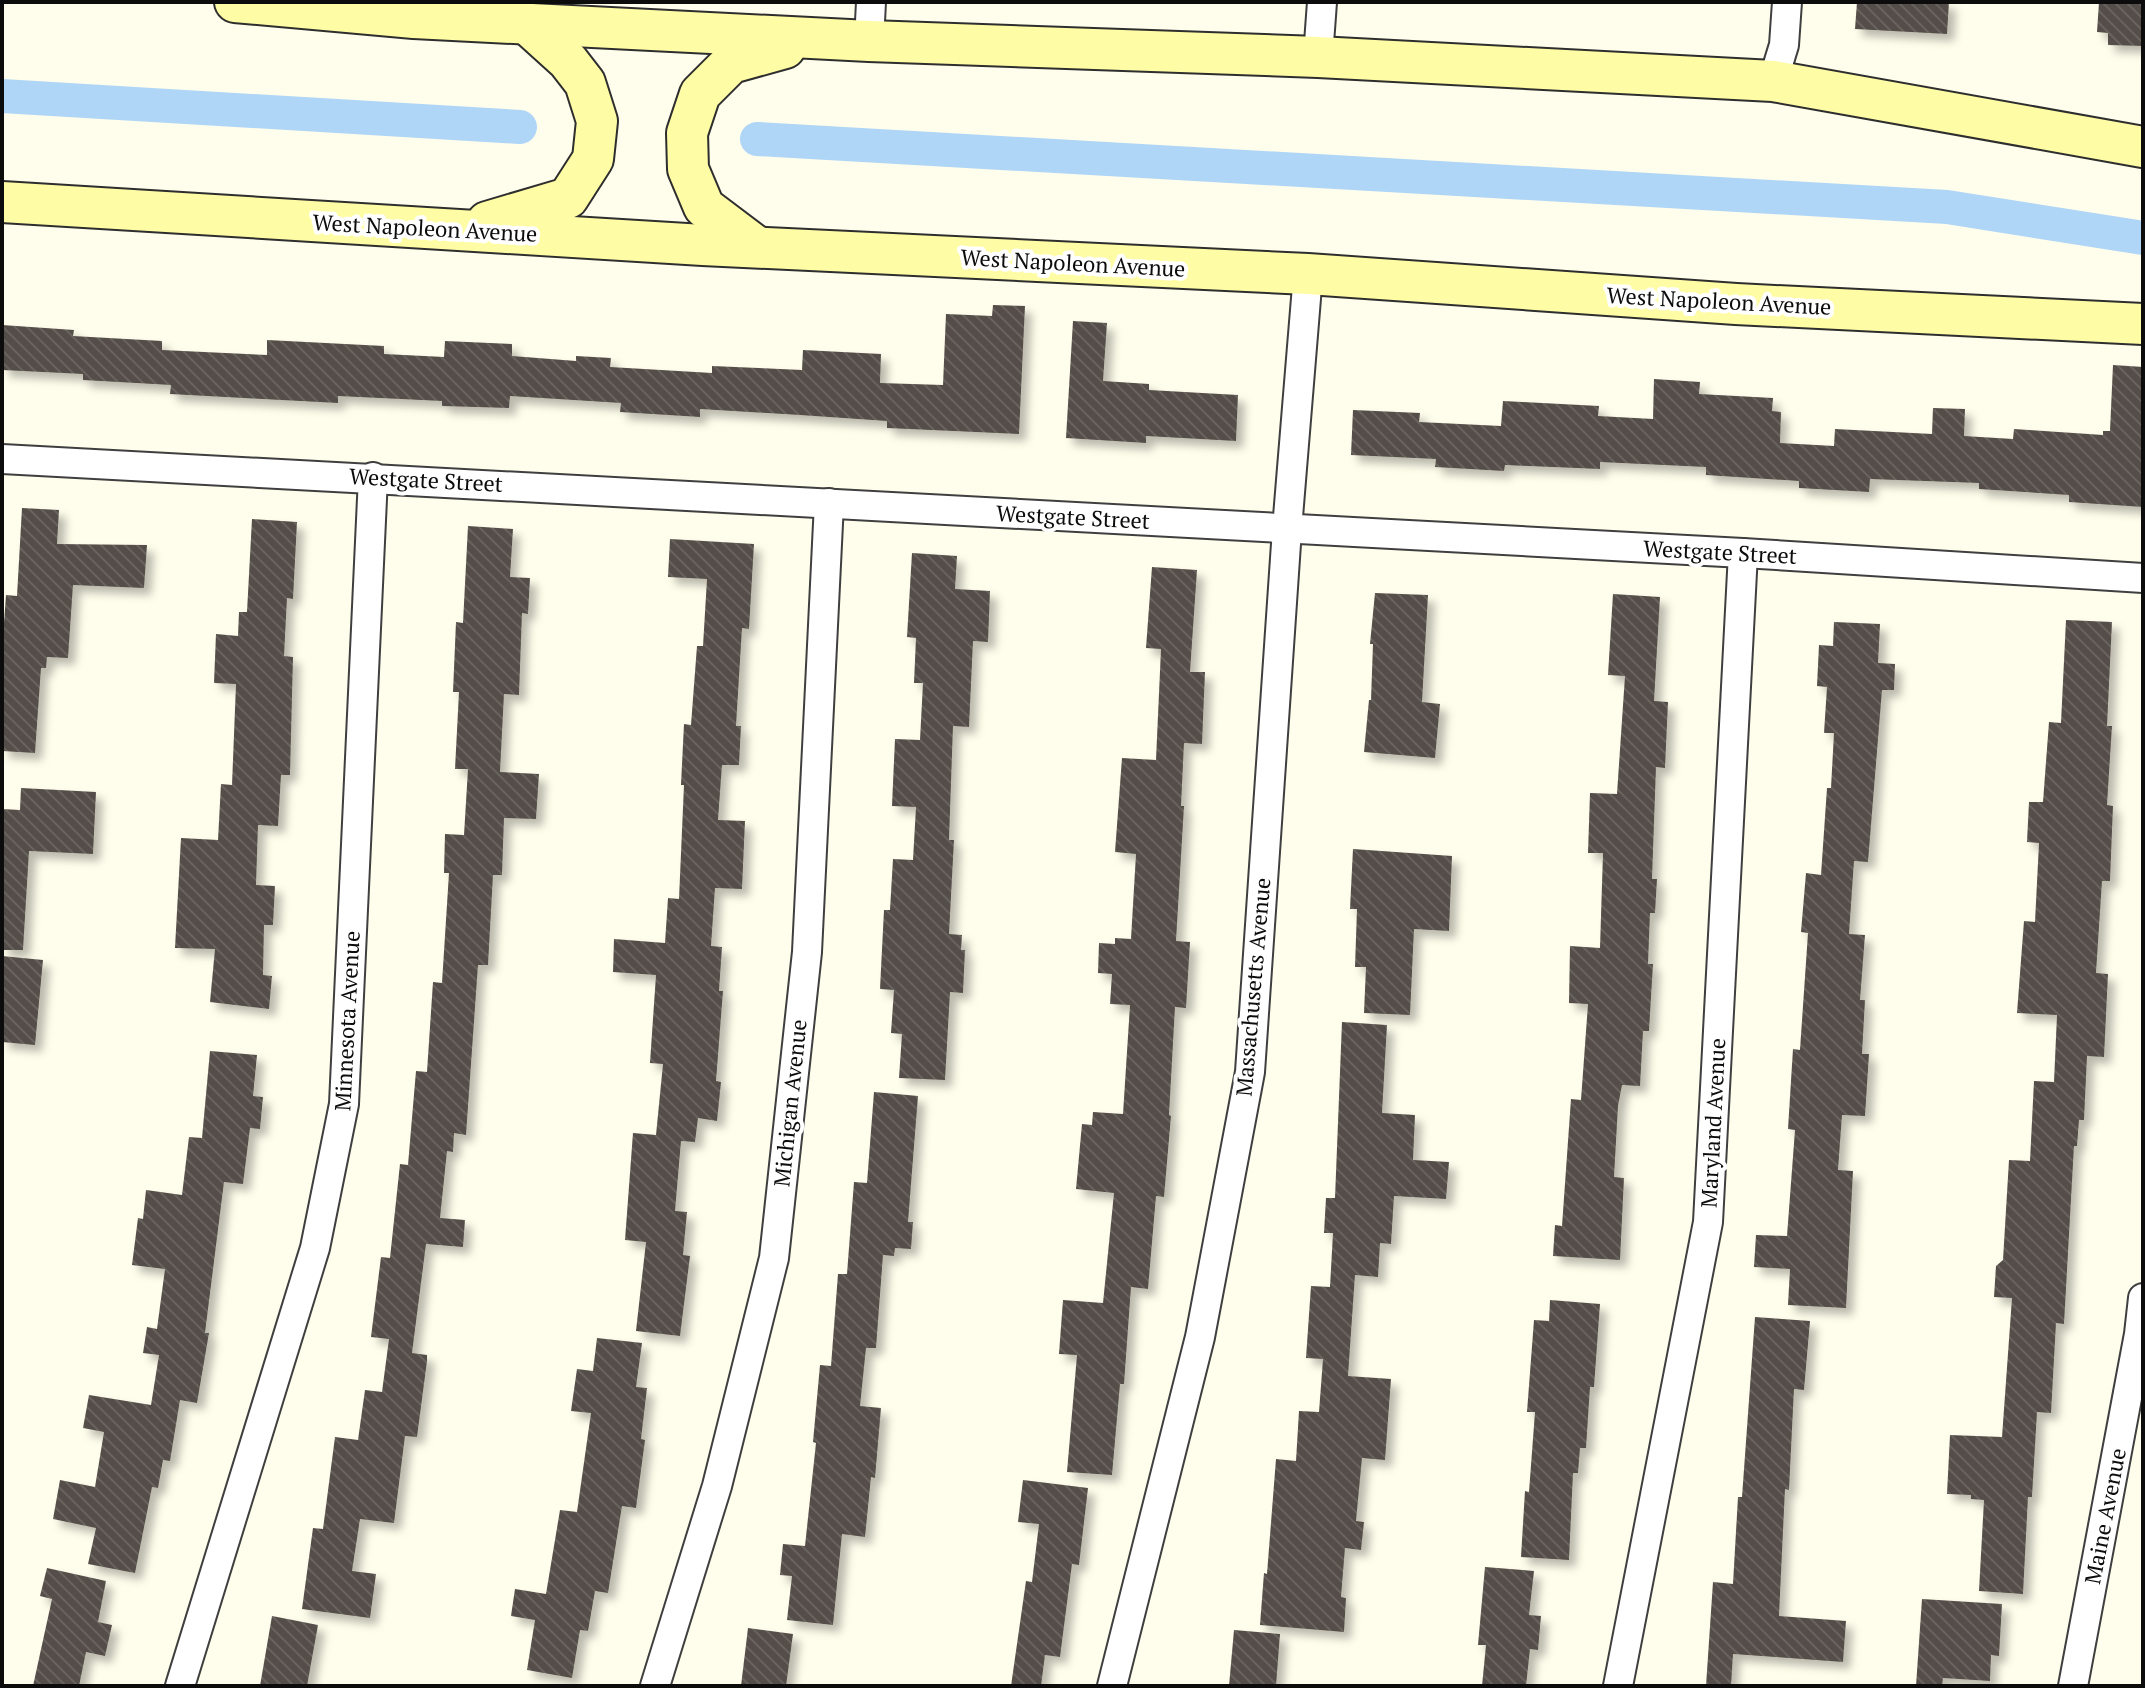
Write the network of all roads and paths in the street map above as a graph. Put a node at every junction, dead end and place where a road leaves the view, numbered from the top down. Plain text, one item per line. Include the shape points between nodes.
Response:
1 (235, 2) edge
2 (1322, 2) edge
3 (1787, 2) edge
4 (414, 10) edge
5 (870, 21) edge
6 (526, 23) junction
7 (823, 38) junction
8 (1318, 57) junction
9 (1773, 81) junction
10 (2143, 147) edge
11 (2, 202) edge
12 (460, 230) junction
13 (757, 247) junction
14 (1308, 274) junction
15 (2143, 324) edge
16 (2, 459) edge
17 (373, 477) junction
18 (829, 503) junction
19 (1287, 529) junction
20 (1743, 553) junction
21 (2143, 578) edge
22 (2143, 1298) edge
23 (180, 1686) edge
24 (655, 1686) edge
25 (1112, 1686) edge
26 (1618, 1686) edge
27 (2073, 1686) edge

1 - 4 main road
2 - 8 street
3 - 9 street via 1784,45
4 - 6 main road
5 - 7 main road
5 - 8 main road
6 - 7 main road
6 - 12 main road via 585,83 597,121 593,159 568,198
7 - 13 main road via 731,63 700,94 687,133 688,169 704,207
8 - 9 main road
9 - 10 main road
11 - 12 main road, West Napoleon Avenue
12 - 13 main road, West Napoleon Avenue
13 - 14 main road, West Napoleon Avenue
14 - 15 main road, West Napoleon Avenue via 1736,304
14 - 19 street, Massachusetts Avenue
16 - 17 street, Westgate Street
17 - 18 street, Westgate Street
17 - 23 street, Minnesota Avenue via 344,1104 315,1248
18 - 19 street, Westgate Street
18 - 24 street, Michigan Avenue via 807,952 774,1258 717,1486
19 - 20 street, Westgate Street
19 - 25 street, Massachusetts Avenue via 1250,1072 1200,1337
20 - 21 street, Westgate Street
20 - 26 street, Maryland Avenue via 1708,1222
22 - 27 street, Maine Avenue

